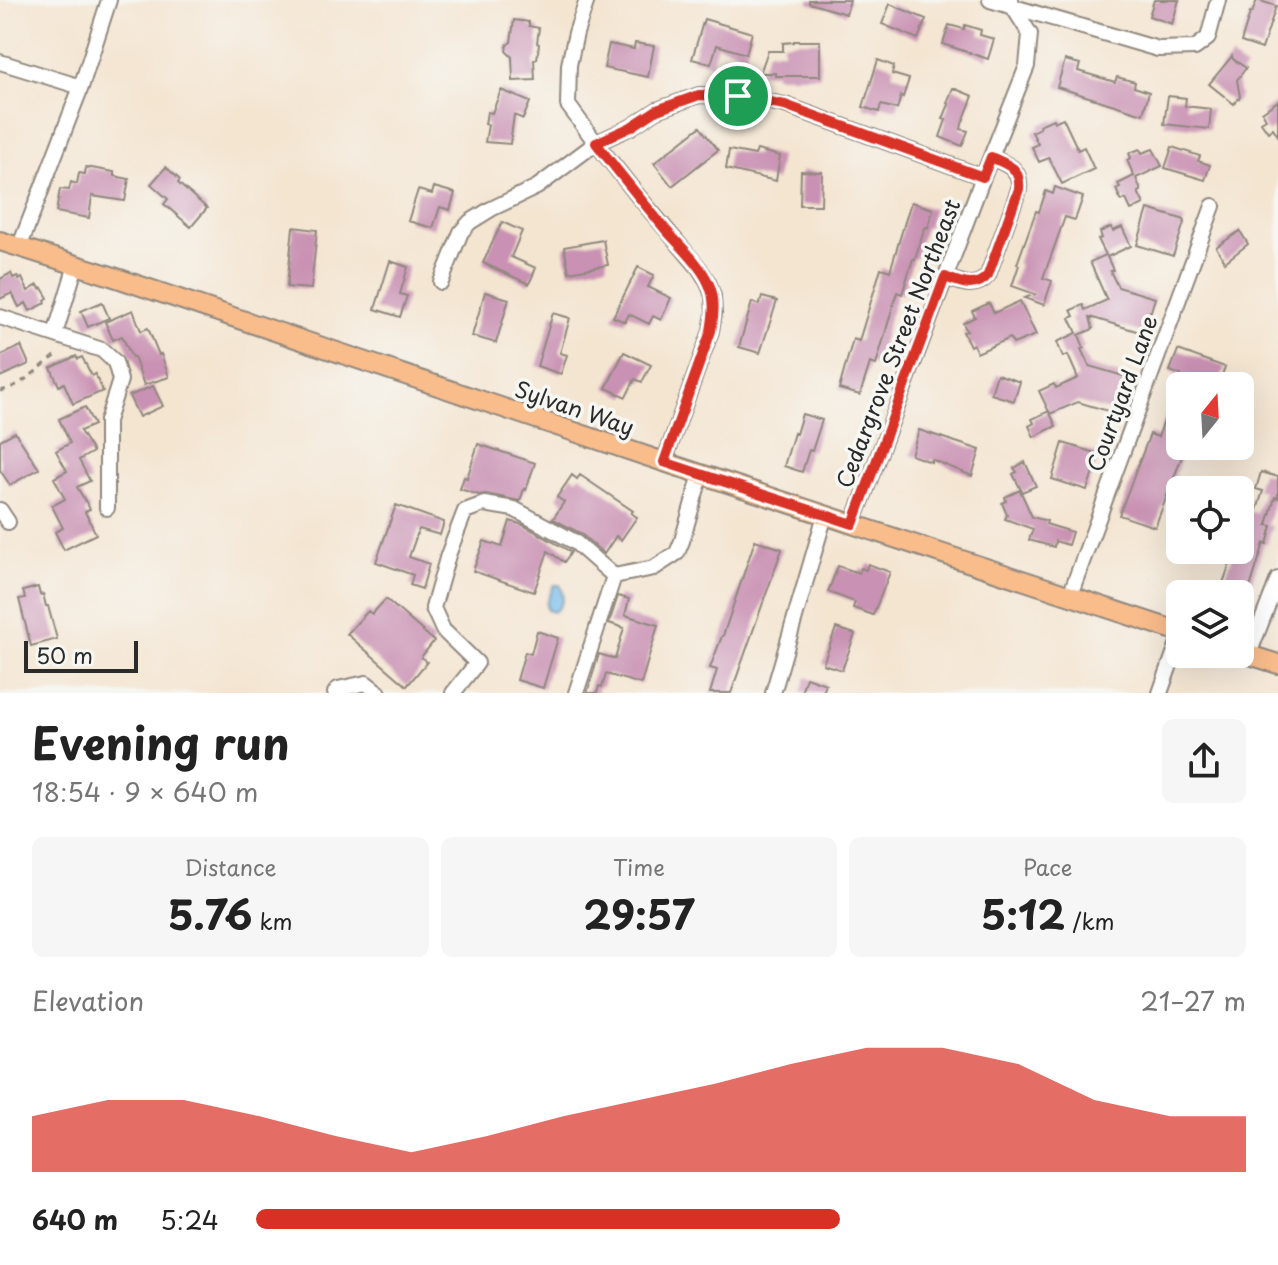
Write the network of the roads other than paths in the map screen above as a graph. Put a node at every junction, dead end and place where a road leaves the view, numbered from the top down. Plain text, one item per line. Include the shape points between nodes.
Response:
1 (109, 0) edge
2 (587, 0) edge
3 (990, 0) edge
4 (1218, 0) edge
5 (1012, 4) edge
6 (4, 66) edge
7 (81, 87) junction
8 (596, 143) junction
9 (991, 157) junction
10 (983, 177) junction
11 (1213, 206) dead end
12 (0, 241) edge
13 (19, 248) junction
14 (76, 265) junction
15 (945, 277) junction
16 (441, 282) dead end
17 (0, 317) edge
18 (55, 334) junction
19 (664, 462) junction
20 (701, 474) junction
21 (107, 508) dead end
22 (825, 515) junction
23 (853, 524) junction
24 (614, 576) junction
25 (1278, 579) edge
26 (1070, 595) junction
27 (1166, 630) edge
28 (1254, 631) edge
29 (1254, 656) edge
30 (1278, 664) edge
31 (1169, 668) edge
32 (335, 693) edge
33 (379, 693) edge
34 (453, 693) edge
35 (576, 693) edge
36 (773, 693) edge
37 (1160, 693) edge

1 - 7 street
2 - 8 street via 569,65 568,105
3 - 5 street
4 - 5 street via 1208,38 1195,48 1158,49
5 - 9 street, Cedargrove Street Northeast via 1030,34 1027,66
6 - 7 street
7 - 13 street
8 - 10 street via 657,110 699,95 738,96 785,105
8 - 16 street via 537,187 470,222
8 - 19 street via 699,268 713,296 711,331
9 - 10 street, Cedargrove Street Northeast
9 - 15 street via 1014,168 1020,180 988,275 966,285
10 - 15 street, Cedargrove Street Northeast
11 - 26 street, Courtyard Lane
12 - 13 main road, Sylvan Way
13 - 14 main road, Sylvan Way
14 - 18 street
14 - 19 main road, Sylvan Way
15 - 23 street, Cedargrove Street Northeast
17 - 18 street
18 - 21 street via 102,350 115,362 120,380 107,421
19 - 20 main road, Sylvan Way
20 - 22 main road, Sylvan Way
20 - 24 street via 677,553 654,568
22 - 23 main road, Sylvan Way
22 - 36 street
23 - 26 main road, Sylvan Way
24 - 34 street via 575,542 514,509 484,504 465,511 433,608 443,630 477,663
24 - 35 street
25 - 28 street
26 - 27 main road, Sylvan Way
29 - 30 main road
31 - 37 street
32 - 33 street via 366,683

